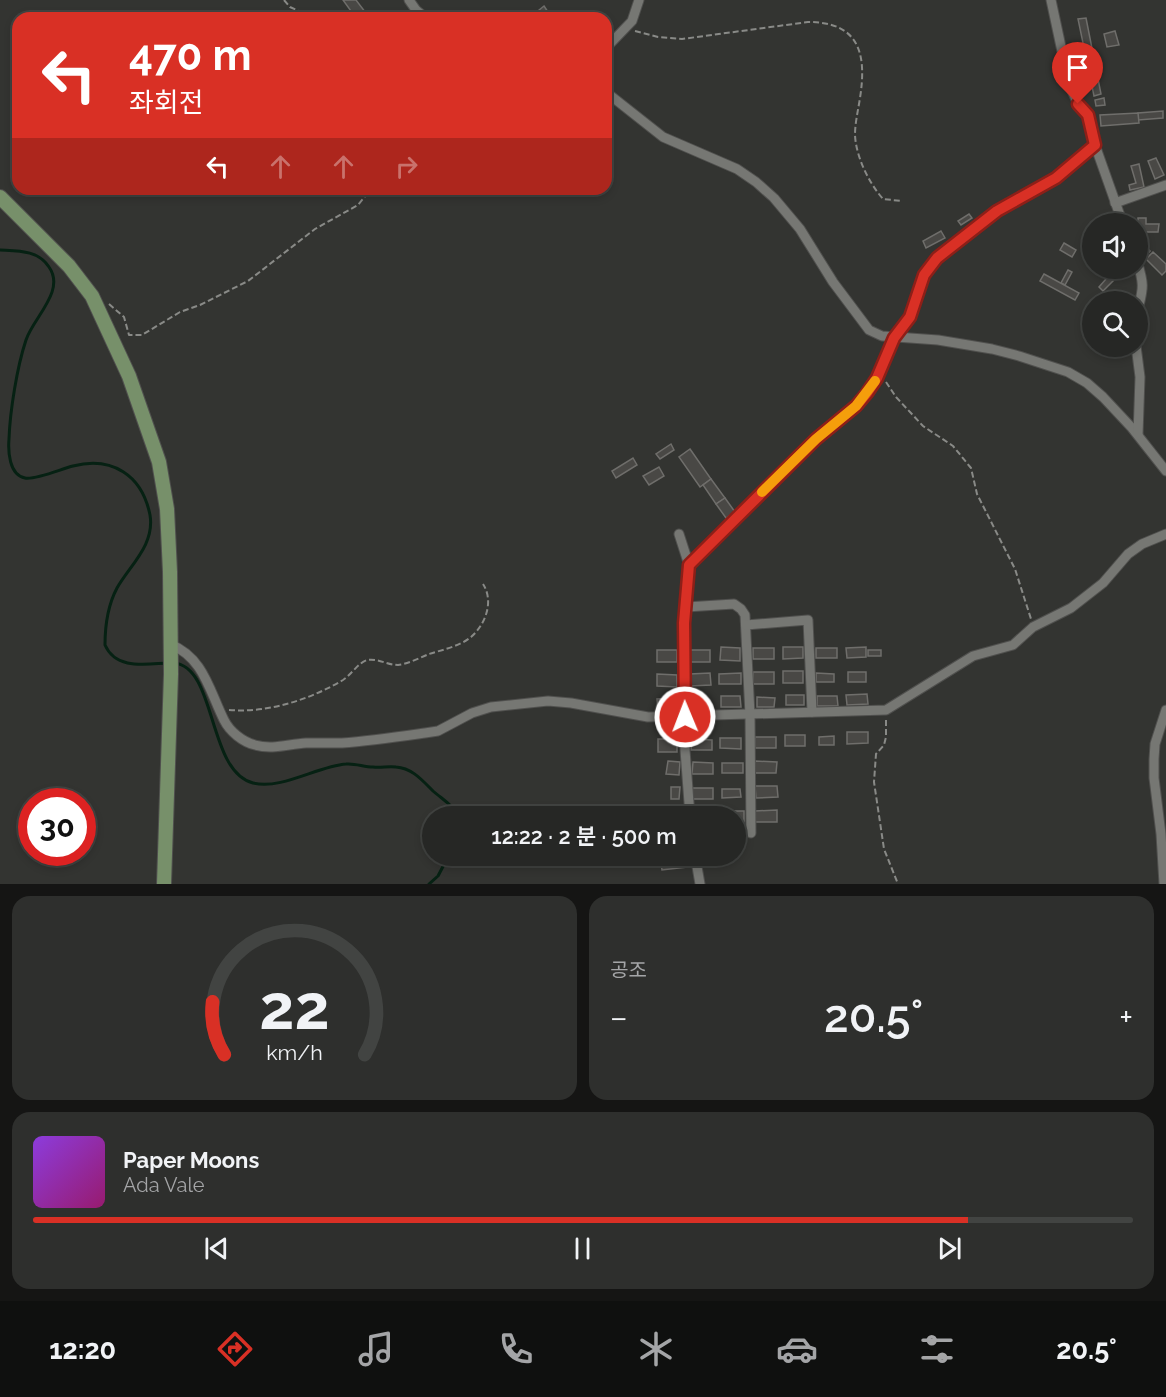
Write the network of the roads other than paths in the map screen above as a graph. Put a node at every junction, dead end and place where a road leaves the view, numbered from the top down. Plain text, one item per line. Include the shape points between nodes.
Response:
1 (409, 0) edge
2 (639, 0) edge
3 (1051, 0) edge
4 (418, 12) edge
5 (612, 42) edge
6 (612, 97) edge
7 (1095, 145) junction
8 (1166, 184) edge
9 (0, 197) edge
10 (1115, 203) junction
11 (1119, 213) edge
12 (894, 338) junction
13 (1138, 357) edge
14 (1138, 435) junction
15 (1166, 471) edge
16 (679, 534) dead end
17 (1166, 534) edge
18 (689, 565) junction
19 (686, 607) junction
20 (747, 625) junction
21 (171, 651) junction
22 (1166, 710) edge
23 (812, 712) junction
24 (750, 715) junction
25 (685, 717) junction
26 (689, 806) edge
27 (751, 833) dead end
28 (696, 866) edge
29 (164, 884) edge
30 (700, 884) edge
31 (1164, 884) edge

1 - 4 street
2 - 5 street via 632,21
3 - 7 street via 1069,84 1088,115
6 - 12 street via 663,137 737,169 756,182 800,229 869,330
7 - 10 street
7 - 12 street via 1056,178 997,211 937,258 924,275 910,317
8 - 10 street
9 - 21 main road via 69,266 92,296 141,407 159,462 167,509
10 - 11 street
12 - 14 street via 992,349 1068,372 1103,397
12 - 18 street via 881,368 856,406 816,439
13 - 14 street
14 - 15 street
16 - 18 street
17 - 23 street via 1128,554 1103,584 1071,608 1033,627 1013,645 973,656 886,710
18 - 19 street
19 - 20 street via 734,604 745,615
19 - 25 street
20 - 23 street via 808,620
20 - 24 street
21 - 25 street via 185,650 207,680 225,723 254,745 278,748 425,734 491,707 548,701 648,717
21 - 29 main road
22 - 31 street via 1154,759
23 - 24 street
24 - 25 street
24 - 27 street
25 - 26 street
28 - 30 street

